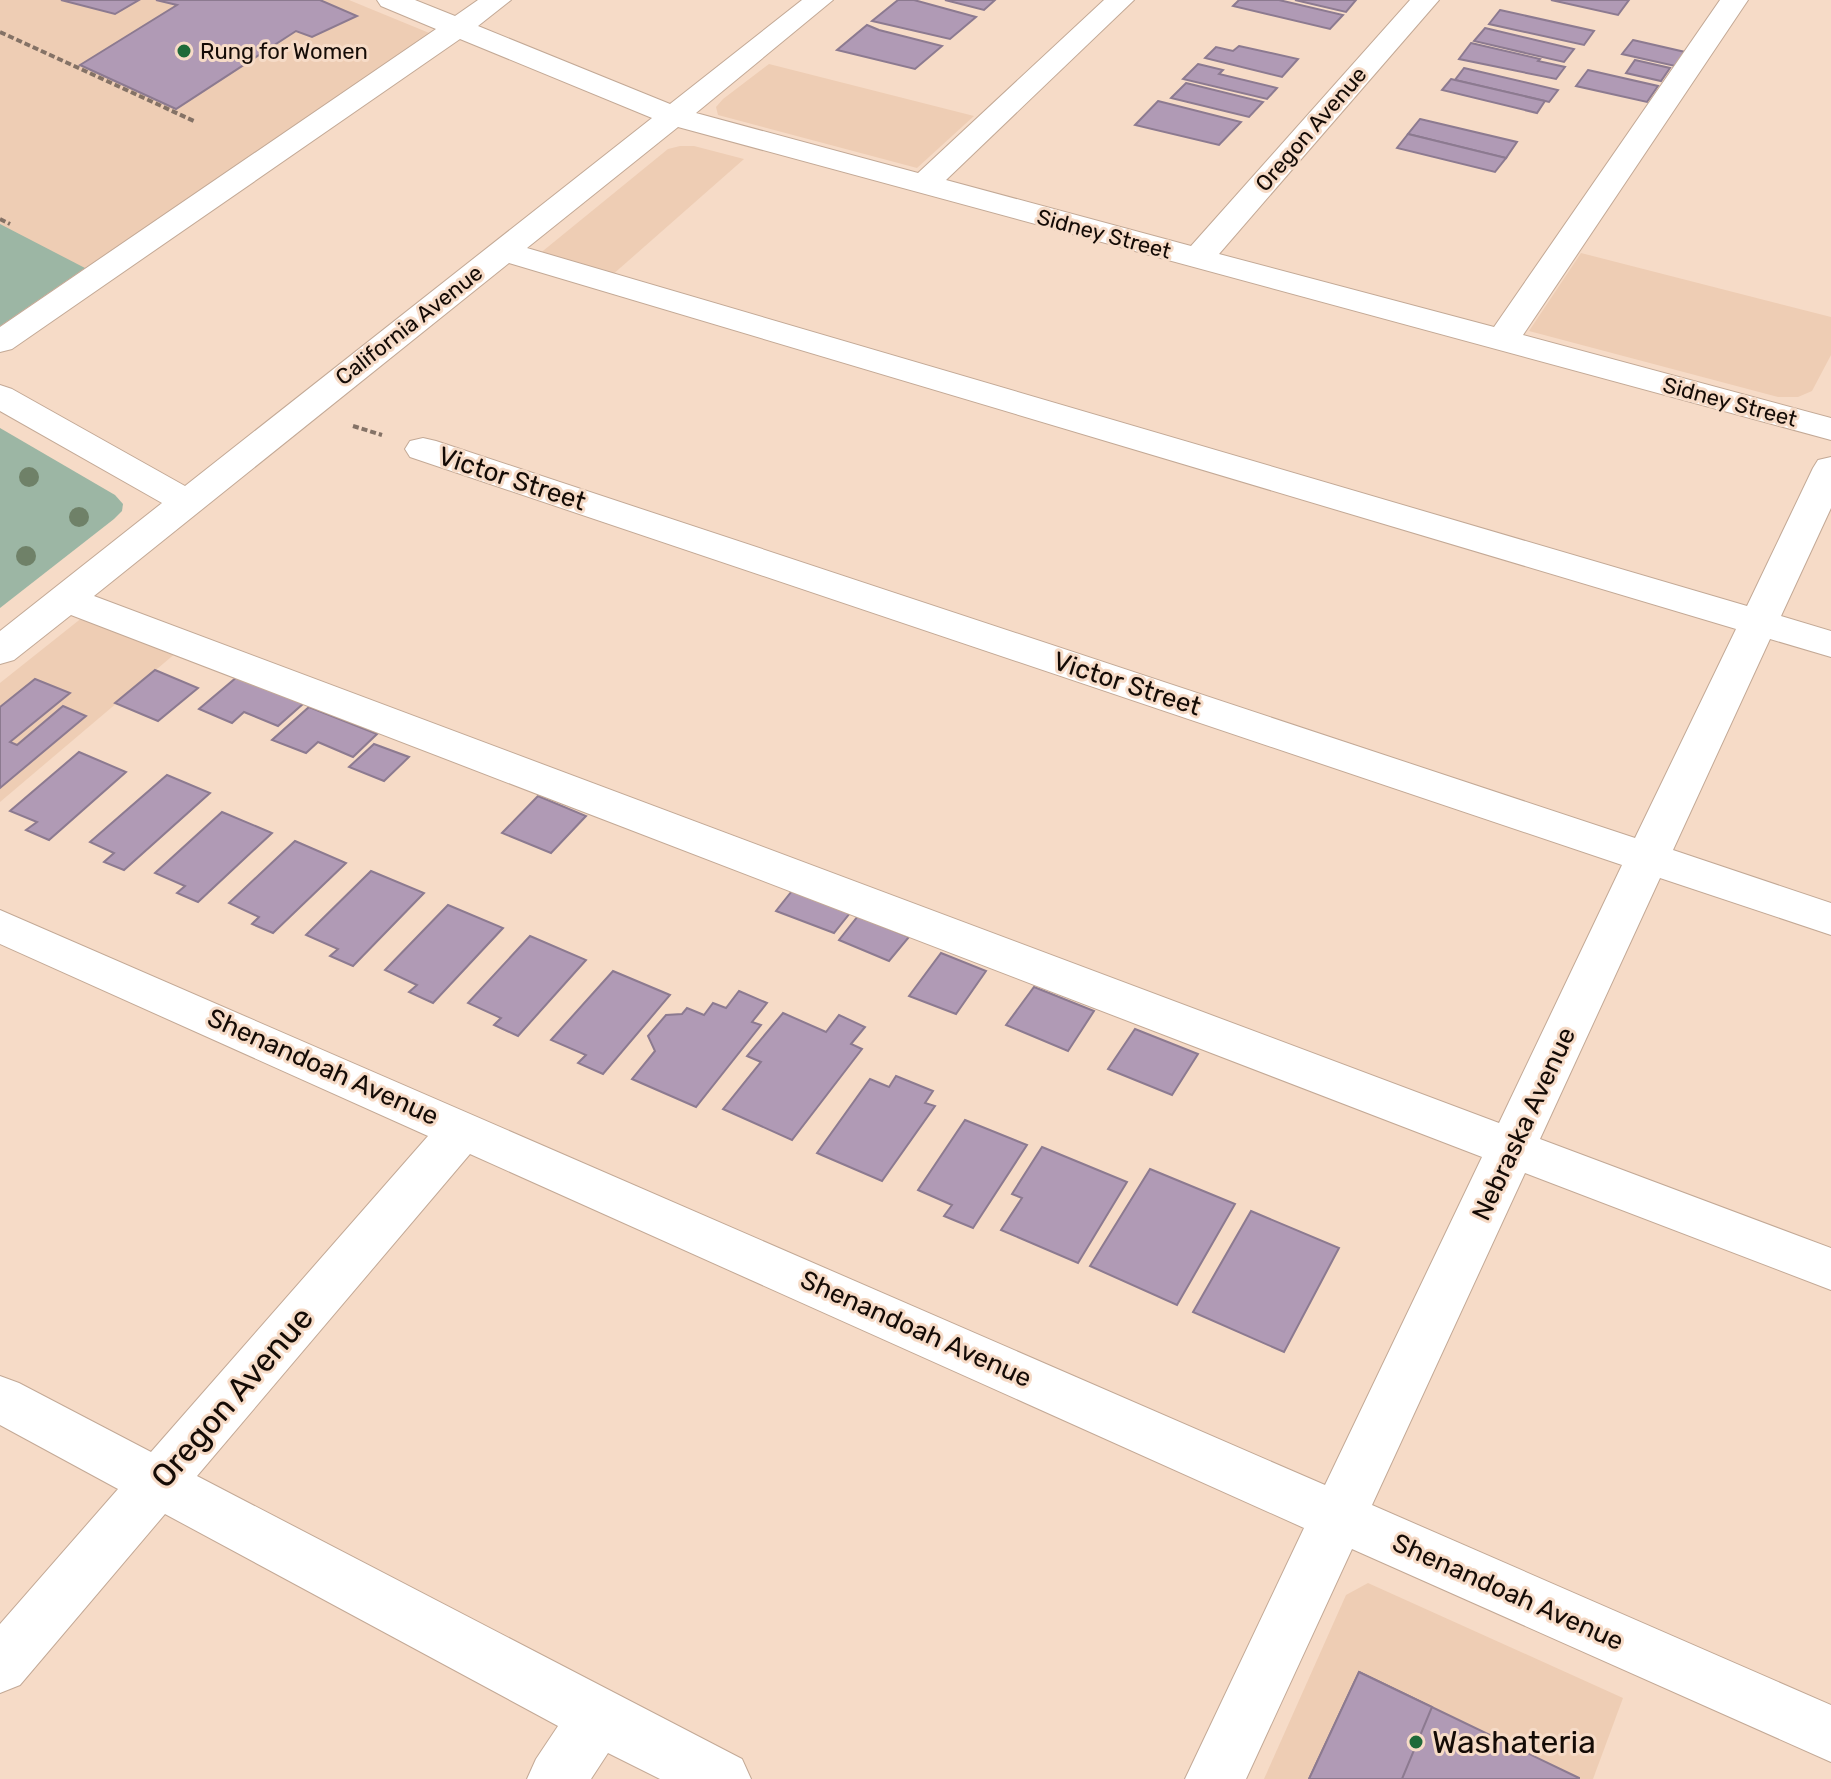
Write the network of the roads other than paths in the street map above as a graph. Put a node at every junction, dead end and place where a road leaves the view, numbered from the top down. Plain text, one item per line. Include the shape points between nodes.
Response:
1 (391, 0) edge
2 (497, 0) edge
3 (819, 0) edge
4 (1120, 0) edge
5 (1425, 0) edge
6 (1734, 0) edge
7 (457, 27) junction
8 (673, 116) junction
9 (923, 185) junction
10 (503, 251) junction
11 (1197, 259) junction
12 (1502, 341) junction
13 (0, 342) edge
14 (0, 396) edge
15 (1831, 429) edge
16 (423, 449) road end
17 (1831, 468) edge
18 (187, 502) junction
19 (66, 599) junction
20 (1758, 622) junction
21 (1831, 644) edge
22 (0, 651) edge
23 (1649, 858) junction
24 (1831, 919) edge
25 (0, 926) edge
26 (463, 1129) junction
27 (1513, 1147) junction
28 (1831, 1269) edge
29 (0, 1399) edge
30 (159, 1482) junction
31 (1339, 1517) junction
32 (0, 1666) edge
33 (598, 1717) junction
34 (1831, 1734) edge
35 (557, 1779) edge
36 (721, 1779) edge
37 (1215, 1779) edge

1 - 7 street, Sidney Street
2 - 7 street
3 - 8 street, California Avenue
4 - 9 street
5 - 11 street, Oregon Avenue
6 - 12 street
7 - 8 street, Sidney Street
7 - 13 street
8 - 9 street, Sidney Street
8 - 10 street, California Avenue
9 - 11 street, Sidney Street
10 - 18 street, California Avenue
10 - 20 street
11 - 12 street, Sidney Street
12 - 15 street, Sidney Street
14 - 18 street
16 - 23 street, Victor Street
17 - 20 street, Nebraska Avenue
18 - 19 street, California Avenue
19 - 22 street, California Avenue
19 - 27 street
20 - 21 street
20 - 23 street, Nebraska Avenue
23 - 24 street, Victor Street
23 - 27 street, Nebraska Avenue
25 - 26 street, Shenandoah Avenue
26 - 30 street, Oregon Avenue
26 - 31 street, Shenandoah Avenue
27 - 28 street
27 - 31 street, Nebraska Avenue
29 - 30 street
30 - 32 street, Oregon Avenue
30 - 33 street
31 - 34 street, Shenandoah Avenue
31 - 37 street, Nebraska Avenue
33 - 35 street
33 - 36 street

